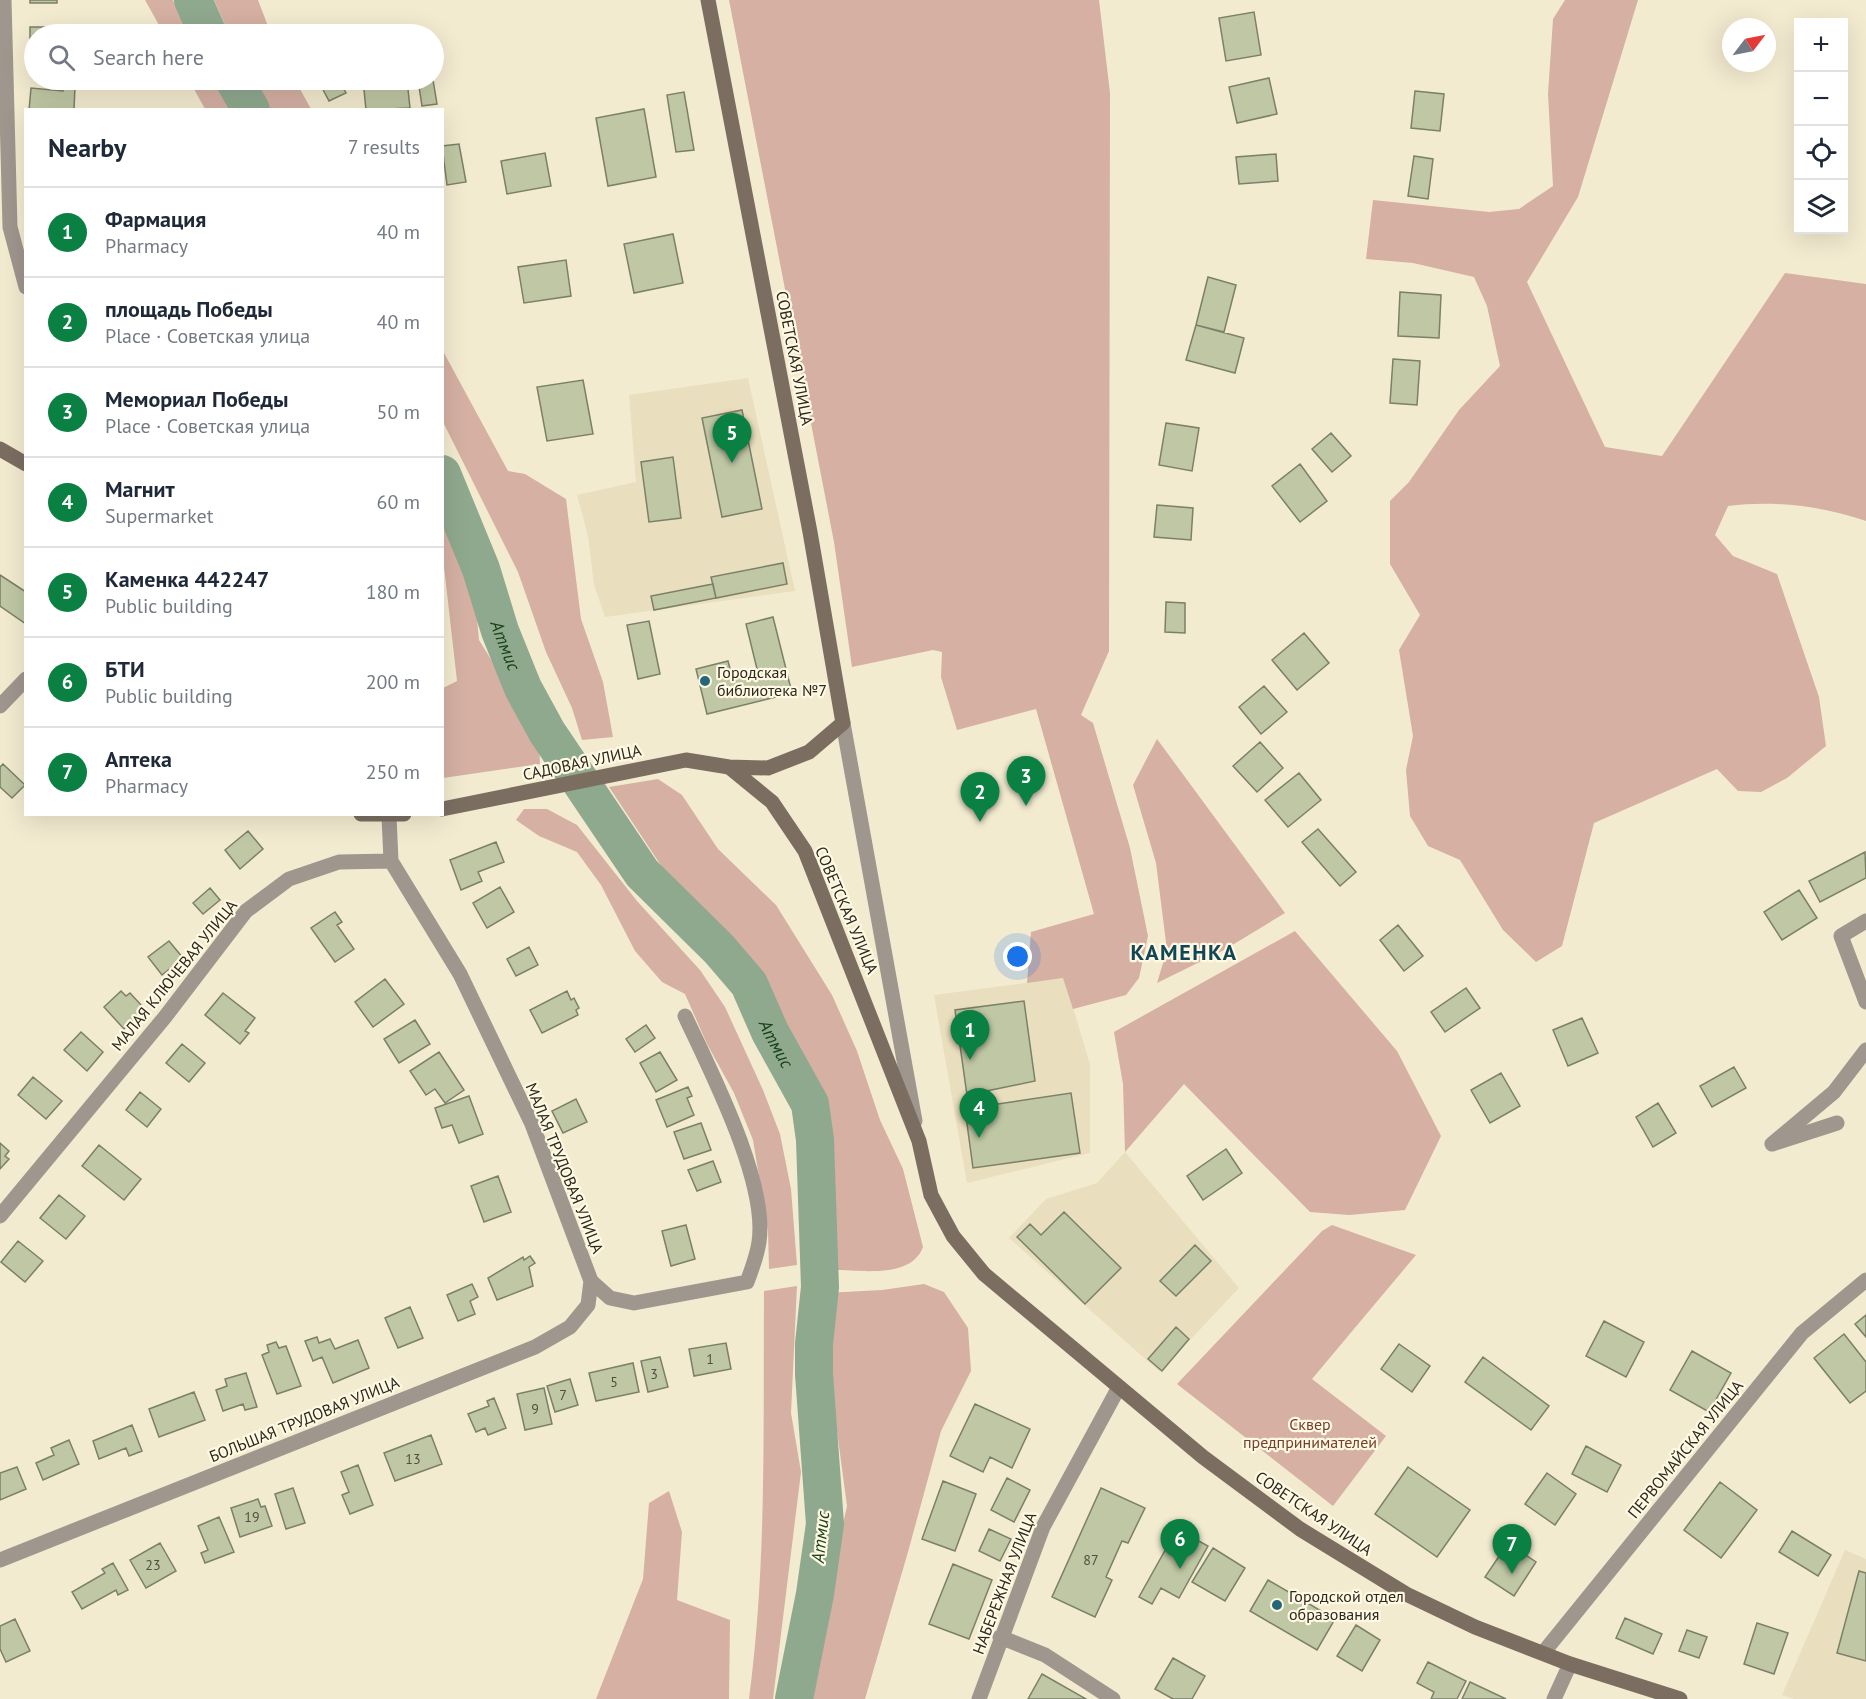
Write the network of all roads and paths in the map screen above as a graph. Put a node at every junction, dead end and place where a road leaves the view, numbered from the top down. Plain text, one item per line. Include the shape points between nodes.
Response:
1 (4, 0) edge
2 (708, 0) edge
3 (24, 283) edge
4 (0, 449) edge
5 (24, 463) edge
6 (24, 681) edge
7 (0, 706) edge
8 (843, 723) junction
9 (729, 767) junction
10 (444, 809) edge
11 (396, 816) edge
12 (391, 861) junction
13 (1866, 921) edge
14 (1866, 1002) edge
15 (685, 1016) dead end
16 (1866, 1050) edge
17 (1837, 1123) dead end
18 (919, 1141) junction
19 (0, 1216) edge
20 (1866, 1280) edge
21 (591, 1281) junction
22 (1119, 1388) junction
23 (0, 1560) edge
24 (1000, 1637) junction
25 (1543, 1653) junction
26 (1570, 1664) junction
27 (979, 1699) edge
28 (1113, 1699) edge
29 (1554, 1699) edge
30 (1680, 1699) edge

1 - 3 street via 10,227
2 - 8 main road, СОВЕТСКАЯ УЛИЦА
4 - 5 main road
6 - 7 street
8 - 9 main road via 809,752 768,768
8 - 18 street, СОВЕТСКАЯ УЛИЦА
9 - 10 main road, САДОВАЯ УЛИЦА via 686,760
9 - 18 main road, СОВЕТСКАЯ УЛИЦА via 772,802 805,851
11 - 12 street
12 - 19 street, МАЛАЯ КЛЮЧЕВАЯ УЛИЦА via 339,862 289,879 246,911 165,1017
12 - 21 street, МАЛАЯ ТРУДОВАЯ УЛИЦА via 460,974 532,1124
13 - 14 street via 1841,936
15 - 21 street, МАЛАЯ ТРУДОВАЯ УЛИЦА via 734,1122 757,1200 759,1240 747,1282 634,1303 610,1298
16 - 17 street via 1834,1092 1772,1144
18 - 22 main road, СОВЕТСКАЯ УЛИЦА via 931,1195 952,1236 984,1274
20 - 25 street, ПЕРВОМАЙСКАЯ УЛИЦА via 1802,1333
21 - 23 street, БОЛЬШАЯ ТРУДОВАЯ УЛИЦА via 588,1305 570,1328 535,1347
22 - 24 street, НАБЕРЕЖНАЯ УЛИЦА via 1042,1527
22 - 25 main road, СОВЕТСКАЯ УЛИЦА via 1300,1529 1406,1594 1475,1627
24 - 27 street, НАБЕРЕЖНАЯ УЛИЦА
24 - 28 street via 1045,1655
25 - 26 main road, СОВЕТСКАЯ УЛИЦА
26 - 29 street
26 - 30 main road, СОВЕТСКАЯ УЛИЦА

